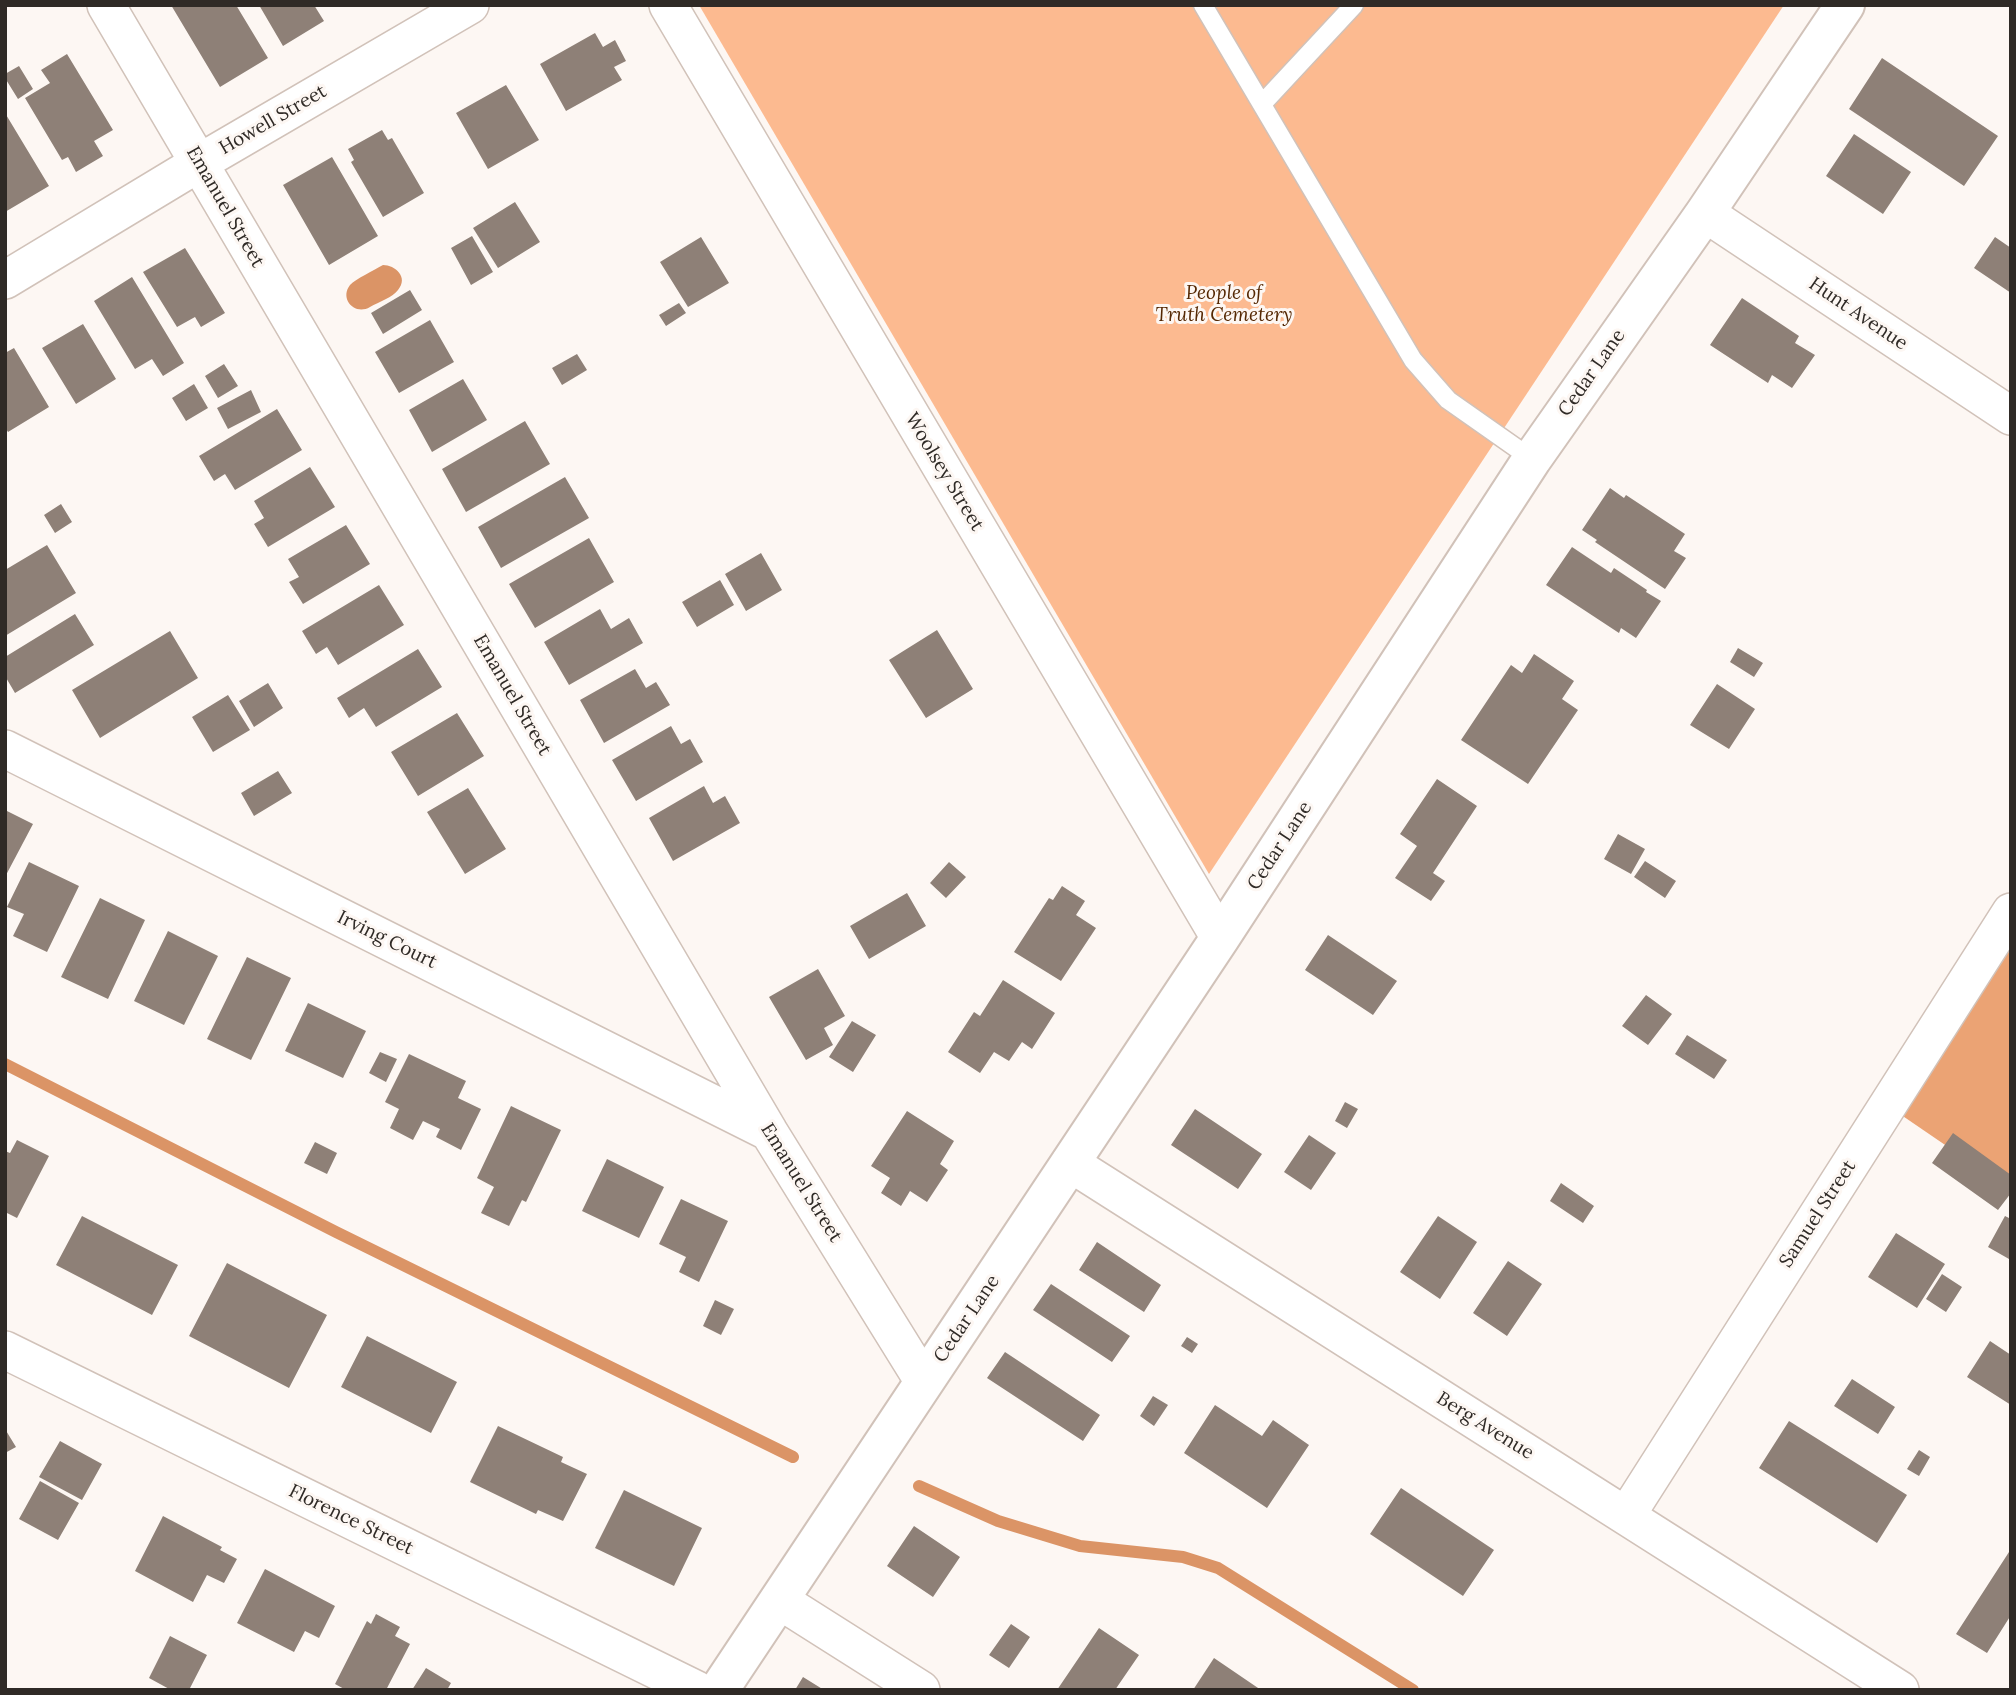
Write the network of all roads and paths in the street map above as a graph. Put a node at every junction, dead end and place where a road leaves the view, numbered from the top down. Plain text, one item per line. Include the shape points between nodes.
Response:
1 (106, 5) edge
2 (470, 5) edge
3 (668, 5) edge
4 (1203, 5) edge
5 (1353, 5) edge
6 (1845, 5) edge
7 (1262, 103) junction
8 (199, 163) junction
9 (1705, 212) junction
10 (5, 280) edge
11 (2011, 416) edge
12 (1532, 459) junction
13 (5, 749) edge
14 (2011, 912) edge
15 (1220, 938) junction
16 (769, 1132) junction
17 (1070, 1163) junction
18 (5, 1350) edge
19 (924, 1382) junction
20 (1626, 1516) junction
21 (779, 1600) junction
22 (697, 1690) edge
23 (719, 1690) edge
24 (921, 1690) edge
25 (1899, 1690) edge

1 - 8 street, Emanuel Street
2 - 8 street, Howell Street
3 - 15 street, Woolsey Street
4 - 7 lane
5 - 7 lane
6 - 9 street, Cedar Lane
7 - 12 lane via 1413,359 1448,400
8 - 10 street, Howell Street
8 - 16 street, Emanuel Street
9 - 11 street, Hunt Avenue
9 - 12 street, Cedar Lane
12 - 15 street, Cedar Lane
13 - 16 street, Irving Court
14 - 20 street, Samuel Street
15 - 17 street, Cedar Lane
16 - 19 street, Emanuel Street
17 - 19 street, Cedar Lane
17 - 20 street, Berg Avenue
18 - 22 street, Florence Street
19 - 21 street, Cedar Lane
20 - 25 street, Berg Avenue
21 - 23 street, Cedar Lane
21 - 24 street

